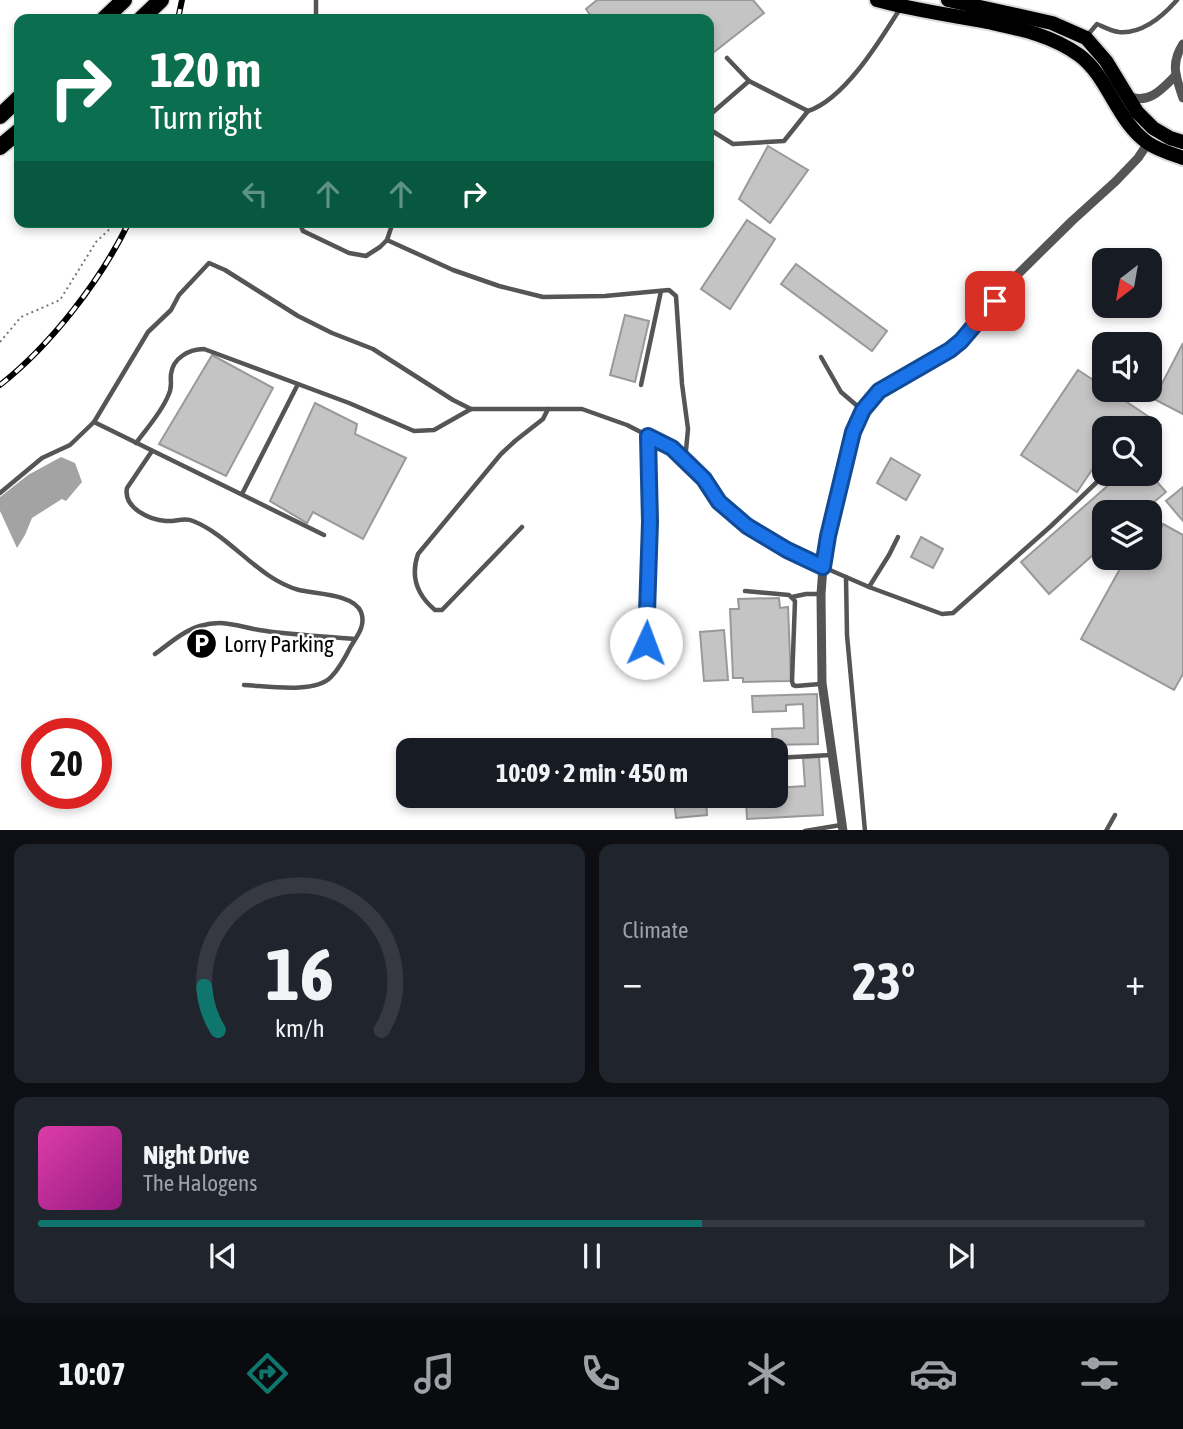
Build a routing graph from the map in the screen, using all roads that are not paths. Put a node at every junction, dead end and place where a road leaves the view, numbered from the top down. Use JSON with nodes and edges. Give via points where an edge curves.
{"nodes":[{"id":1,"x":161,"y":0,"type":"edge"},
{"id":2,"x":877,"y":0,"type":"edge"},
{"id":3,"x":948,"y":0,"type":"edge"},
{"id":4,"x":975,"y":0,"type":"edge"},
{"id":5,"x":1177,"y":0,"type":"edge"},
{"id":6,"x":901,"y":6,"type":"junction"},
{"id":7,"x":146,"y":14,"type":"edge"},
{"id":8,"x":1012,"y":14,"type":"junction"},
{"id":9,"x":1086,"y":37,"type":"junction"},
{"id":10,"x":1183,"y":44,"type":"edge"},
{"id":11,"x":727,"y":58,"type":"dead end"},
{"id":12,"x":1176,"y":75,"type":"junction"},
{"id":13,"x":749,"y":81,"type":"junction"},
{"id":14,"x":1182,"y":92,"type":"edge"},
{"id":15,"x":1125,"y":95,"type":"junction"},
{"id":16,"x":14,"y":103,"type":"edge"},
{"id":17,"x":714,"y":111,"type":"edge"},
{"id":18,"x":808,"y":111,"type":"junction"},
{"id":19,"x":0,"y":116,"type":"edge"},
{"id":20,"x":714,"y":132,"type":"edge"},
{"id":21,"x":14,"y":135,"type":"edge"},
{"id":22,"x":1183,"y":142,"type":"edge"},
{"id":23,"x":1148,"y":143,"type":"junction"},
{"id":24,"x":0,"y":147,"type":"edge"},
{"id":25,"x":1183,"y":158,"type":"edge"},
{"id":26,"x":302,"y":228,"type":"edge"},
{"id":27,"x":391,"y":228,"type":"edge"},
{"id":28,"x":387,"y":240,"type":"junction"},
{"id":29,"x":661,"y":291,"type":"junction"},
{"id":30,"x":821,"y":357,"type":"dead end"},
{"id":31,"x":298,"y":384,"type":"junction"},
{"id":32,"x":641,"y":385,"type":"dead end"},
{"id":33,"x":471,"y":409,"type":"junction"},
{"id":34,"x":548,"y":409,"type":"junction"},
{"id":35,"x":863,"y":410,"type":"junction"},
{"id":36,"x":94,"y":422,"type":"junction"},
{"id":37,"x":648,"y":436,"type":"junction"},
{"id":38,"x":136,"y":443,"type":"junction"},
{"id":39,"x":152,"y":450,"type":"junction"},
{"id":40,"x":685,"y":461,"type":"junction"},
{"id":41,"x":1093,"y":486,"type":"edge"},
{"id":42,"x":0,"y":493,"type":"edge"},
{"id":43,"x":242,"y":494,"type":"junction"},
{"id":44,"x":522,"y":527,"type":"dead end"},
{"id":45,"x":324,"y":535,"type":"dead end"},
{"id":46,"x":898,"y":537,"type":"dead end"},
{"id":47,"x":823,"y":567,"type":"junction"},
{"id":48,"x":846,"y":577,"type":"junction"},
{"id":49,"x":869,"y":587,"type":"junction"},
{"id":50,"x":746,"y":591,"type":"dead end"},
{"id":51,"x":821,"y":594,"type":"junction"},
{"id":52,"x":792,"y":597,"type":"junction"},
{"id":53,"x":355,"y":639,"type":"junction"},
{"id":54,"x":646,"y":643,"type":"dead end"},
{"id":55,"x":155,"y":654,"type":"dead end"},
{"id":56,"x":822,"y":683,"type":"junction"},
{"id":57,"x":244,"y":685,"type":"dead end"},
{"id":58,"x":831,"y":755,"type":"junction"},
{"id":59,"x":788,"y":757,"type":"edge"},
{"id":60,"x":1115,"y":815,"type":"dead end"},
{"id":61,"x":842,"y":828,"type":"edge"},
{"id":62,"x":817,"y":830,"type":"edge"},
{"id":63,"x":865,"y":830,"type":"edge"},
{"id":64,"x":1107,"y":830,"type":"edge"}],
"edges":[{"from":1,"to":7,"type":"highway"},
{"from":2,"to":6,"type":"main road"},
{"from":3,"to":8,"type":"main road"},
{"from":4,"to":8,"type":"street"},
{"from":5,"to":9,"type":"lane","via":[[1149,25],[1121,32],[1097,24]]},
{"from":6,"to":18,"type":"lane","via":[[869,57],[832,97]]},
{"from":6,"to":23,"type":"main road","via":[[1050,38],[1080,56]]},
{"from":8,"to":9,"type":"main road"},
{"from":9,"to":15,"type":"main road"},
{"from":10,"to":12,"type":"street","via":[[1175,63]]},
{"from":11,"to":13,"type":"lane"},
{"from":12,"to":14,"type":"street"},
{"from":12,"to":15,"type":"street","via":[[1148,99]]},
{"from":13,"to":17,"type":"lane"},
{"from":13,"to":18,"type":"lane"},
{"from":15,"to":22,"type":"main road","via":[[1153,128]]},
{"from":16,"to":19,"type":"highway"},
{"from":18,"to":20,"type":"lane","via":[[784,141],[733,144]]},
{"from":21,"to":24,"type":"highway"},
{"from":23,"to":25,"type":"main road"},
{"from":23,"to":35,"type":"street","via":[[1116,181],[1011,281],[961,341],[879,391]]},
{"from":26,"to":28,"type":"lane","via":[[349,253],[366,256]]},
{"from":27,"to":28,"type":"lane"},
{"from":28,"to":29,"type":"lane","via":[[453,270],[543,297]]},
{"from":29,"to":32,"type":"lane"},
{"from":29,"to":40,"type":"lane","via":[[676,296],[688,429]]},
{"from":30,"to":35,"type":"lane","via":[[841,392]]},
{"from":31,"to":33,"type":"lane","via":[[414,431],[434,430]]},
{"from":31,"to":38,"type":"lane","via":[[194,349],[180,356],[171,372],[168,397]]},
{"from":31,"to":43,"type":"lane"},
{"from":33,"to":34,"type":"lane"},
{"from":33,"to":36,"type":"lane","via":[[373,349],[298,316],[209,263],[148,332]]},
{"from":34,"to":37,"type":"lane","via":[[582,409]]},
{"from":34,"to":44,"type":"lane","via":[[543,419],[501,454],[418,554],[415,584],[430,606],[442,610]]},
{"from":35,"to":47,"type":"street","via":[[853,432]]},
{"from":36,"to":38,"type":"lane"},
{"from":36,"to":42,"type":"lane","via":[[70,445],[42,458]]},
{"from":37,"to":40,"type":"lane"},
{"from":37,"to":54,"type":"lane"},
{"from":38,"to":39,"type":"lane"},
{"from":39,"to":43,"type":"lane"},
{"from":39,"to":53,"type":"lane","via":[[127,488],[134,509],[166,521],[194,521],[280,582],[358,606],[363,626]]},
{"from":40,"to":47,"type":"lane","via":[[719,502],[747,526]]},
{"from":41,"to":49,"type":"lane","via":[[953,613],[928,610]]},
{"from":43,"to":45,"type":"lane"},
{"from":46,"to":49,"type":"lane"},
{"from":47,"to":48,"type":"lane"},
{"from":47,"to":51,"type":"street"},
{"from":48,"to":49,"type":"lane"},
{"from":48,"to":63,"type":"lane"},
{"from":50,"to":52,"type":"lane"},
{"from":51,"to":52,"type":"lane"},
{"from":51,"to":56,"type":"street"},
{"from":52,"to":56,"type":"lane","via":[[792,681],[796,686]]},
{"from":53,"to":55,"type":"lane","via":[[217,622],[186,631]]},
{"from":53,"to":57,"type":"lane","via":[[321,685]]},
{"from":56,"to":58,"type":"street"},
{"from":58,"to":59,"type":"lane"},
{"from":58,"to":61,"type":"street"},
{"from":60,"to":64,"type":"lane"},
{"from":61,"to":62,"type":"lane"}]}
